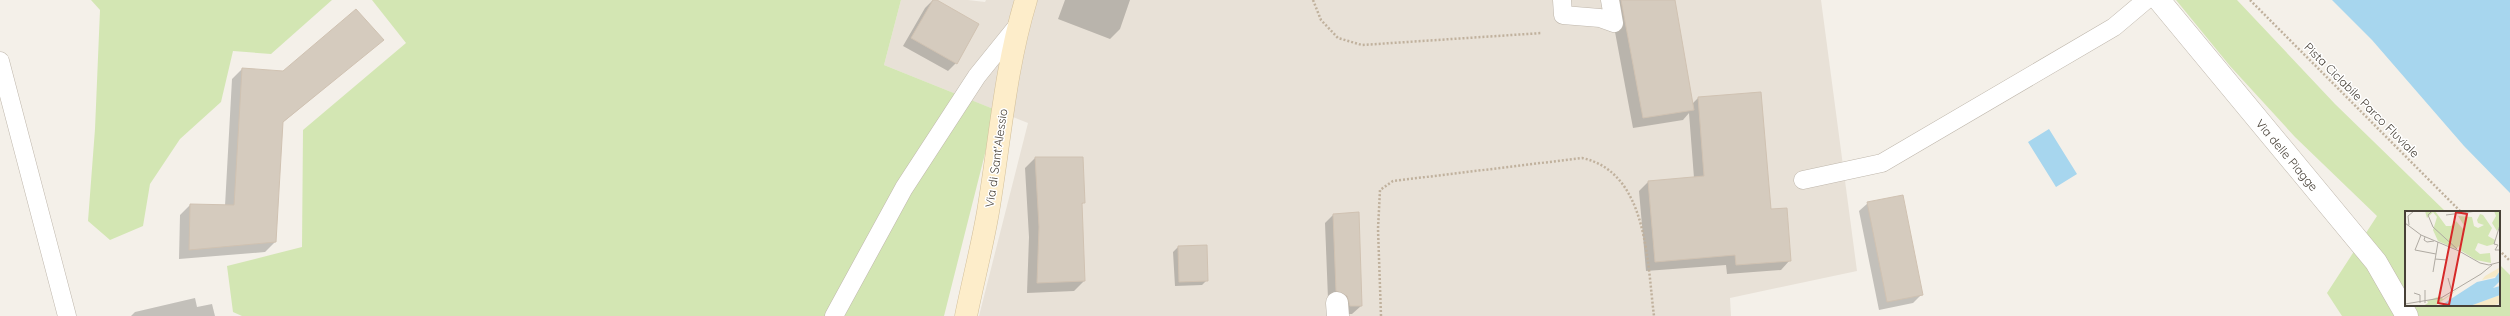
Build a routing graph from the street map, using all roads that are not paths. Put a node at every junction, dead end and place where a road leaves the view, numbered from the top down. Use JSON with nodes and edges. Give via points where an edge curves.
{"nodes":[{"id":1,"x":1026,"y":0,"type":"edge"},
{"id":2,"x":1562,"y":0,"type":"edge"},
{"id":3,"x":1610,"y":0,"type":"edge"},
{"id":4,"x":2146,"y":0,"type":"edge"},
{"id":5,"x":2159,"y":0,"type":"edge"},
{"id":6,"x":1019,"y":24,"type":"junction"},
{"id":7,"x":0,"y":62,"type":"edge"},
{"id":8,"x":1803,"y":180,"type":"dead end"},
{"id":9,"x":67,"y":316,"type":"edge"},
{"id":10,"x":834,"y":316,"type":"edge"},
{"id":11,"x":966,"y":316,"type":"edge"},
{"id":12,"x":2407,"y":316,"type":"edge"}],
"edges":[{"from":1,"to":6,"type":"street","name":"Via di Sant'Alessio"},
{"from":2,"to":3,"type":"lane","via":[[1563,14],[1600,18],[1614,23]]},
{"from":4,"to":8,"type":"lane","via":[[2114,27],[1882,163]]},
{"from":5,"to":12,"type":"street","name":"Via delle Piagge","via":[[2376,262]]},
{"from":6,"to":10,"type":"lane","via":[[977,76],[904,188]]},
{"from":6,"to":11,"type":"street","name":"Via di Sant'Alessio","via":[[1005,92],[988,212]]},
{"from":7,"to":9,"type":"lane"}]}
